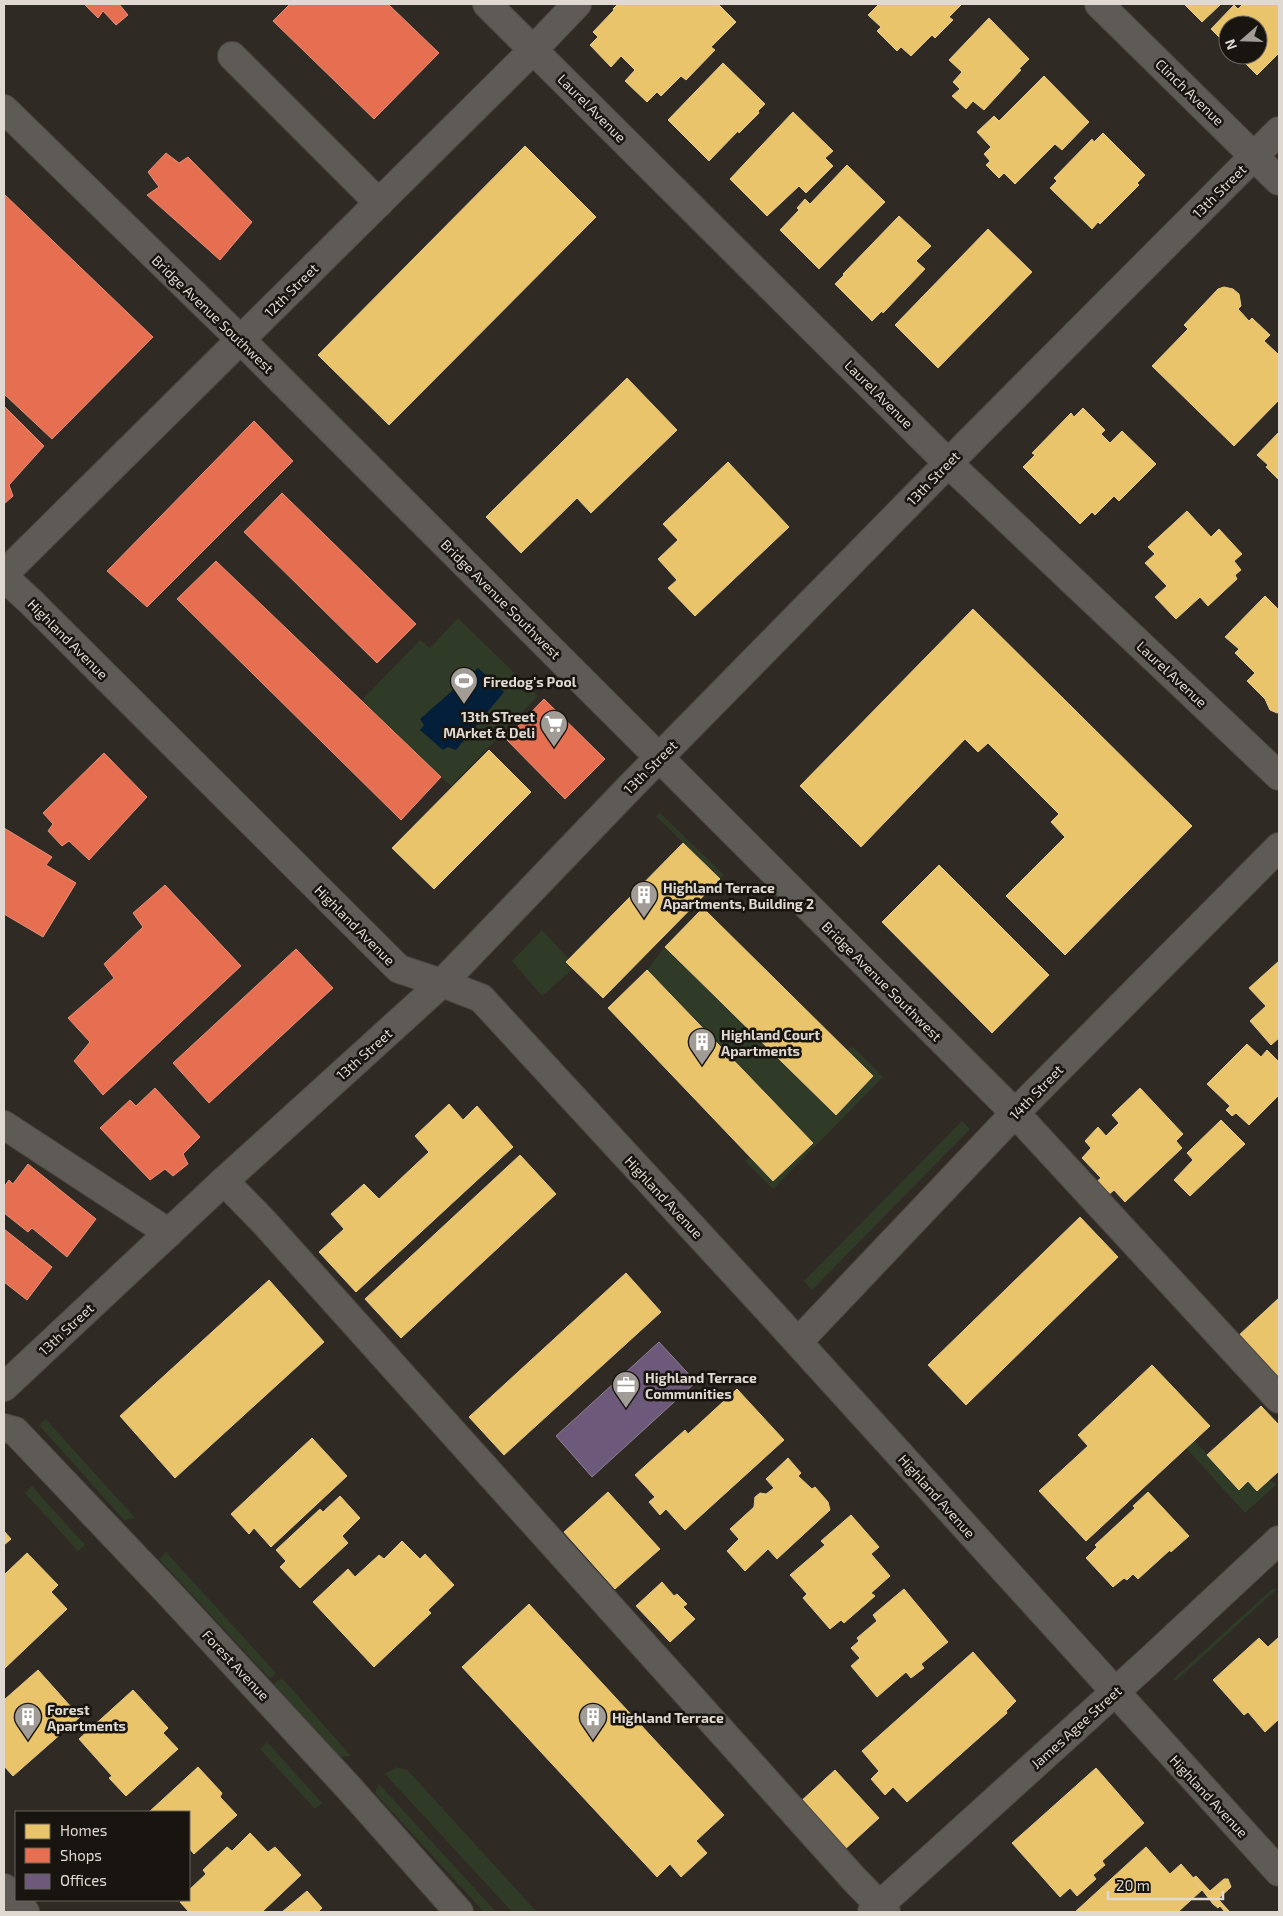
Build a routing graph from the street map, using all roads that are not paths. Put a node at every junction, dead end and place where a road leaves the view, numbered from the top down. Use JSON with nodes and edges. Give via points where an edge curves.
{"nodes":[{"id":1,"x":487,"y":4,"type":"edge"},
{"id":2,"x":577,"y":4,"type":"edge"},
{"id":3,"x":1099,"y":4,"type":"edge"},
{"id":4,"x":533,"y":50,"type":"junction"},
{"id":5,"x":232,"y":56,"type":"dead end"},
{"id":6,"x":4,"y":109,"type":"edge"},
{"id":7,"x":1279,"y":131,"type":"edge"},
{"id":8,"x":1253,"y":156,"type":"junction"},
{"id":9,"x":1279,"y":181,"type":"edge"},
{"id":10,"x":380,"y":202,"type":"junction"},
{"id":11,"x":241,"y":340,"type":"junction"},
{"id":12,"x":948,"y":463,"type":"junction"},
{"id":13,"x":4,"y":575,"type":"edge"},
{"id":14,"x":659,"y":758,"type":"junction"},
{"id":15,"x":1279,"y":776,"type":"edge"},
{"id":16,"x":1279,"y":846,"type":"edge"},
{"id":17,"x":442,"y":983,"type":"junction"},
{"id":18,"x":1015,"y":1113,"type":"junction"},
{"id":19,"x":4,"y":1126,"type":"edge"},
{"id":20,"x":224,"y":1181,"type":"junction"},
{"id":21,"x":169,"y":1233,"type":"junction"},
{"id":22,"x":798,"y":1342,"type":"junction"},
{"id":23,"x":4,"y":1387,"type":"edge"},
{"id":24,"x":1279,"y":1399,"type":"edge"},
{"id":25,"x":4,"y":1428,"type":"edge"},
{"id":26,"x":1279,"y":1540,"type":"edge"},
{"id":27,"x":1114,"y":1692,"type":"junction"},
{"id":28,"x":1279,"y":1872,"type":"edge"},
{"id":29,"x":4,"y":1888,"type":"edge"},
{"id":30,"x":15,"y":1901,"type":"edge"},
{"id":31,"x":15,"y":1901,"type":"edge"},
{"id":32,"x":879,"y":1910,"type":"edge"},
{"id":33,"x":25,"y":1912,"type":"edge"},
{"id":34,"x":459,"y":1912,"type":"edge"}],
"edges":[{"from":1,"to":4,"type":"street","name":"Laurel Avenue"},
{"from":2,"to":4,"type":"street","name":"12th Street"},
{"from":3,"to":8,"type":"street","name":"Clinch Avenue"},
{"from":4,"to":10,"type":"street","name":"12th Street"},
{"from":4,"to":12,"type":"street","name":"Laurel Avenue"},
{"from":5,"to":10,"type":"street"},
{"from":6,"to":11,"type":"street","name":"Bridge Avenue Southwest"},
{"from":7,"to":8,"type":"street","name":"13th Street"},
{"from":8,"to":9,"type":"street","name":"Clinch Avenue"},
{"from":8,"to":12,"type":"street","name":"13th Street"},
{"from":10,"to":11,"type":"street","name":"12th Street"},
{"from":11,"to":13,"type":"street","name":"12th Street"},
{"from":11,"to":14,"type":"street","name":"Bridge Avenue Southwest"},
{"from":12,"to":14,"type":"street","name":"13th Street"},
{"from":12,"to":15,"type":"street","name":"Laurel Avenue"},
{"from":13,"to":17,"type":"street","name":"Highland Avenue","via":[[399,969]]},
{"from":14,"to":17,"type":"street","name":"13th Street"},
{"from":14,"to":18,"type":"street","name":"Bridge Avenue Southwest"},
{"from":16,"to":18,"type":"street","name":"14th Street"},
{"from":17,"to":20,"type":"street","name":"13th Street"},
{"from":17,"to":22,"type":"street","name":"Highland Avenue","via":[[481,998]]},
{"from":18,"to":22,"type":"street","name":"14th Street"},
{"from":18,"to":24,"type":"street","name":"Bridge Avenue Southwest"},
{"from":19,"to":21,"type":"street"},
{"from":20,"to":21,"type":"street","name":"13th Street"},
{"from":20,"to":32,"type":"street"},
{"from":21,"to":23,"type":"street","name":"13th Street"},
{"from":22,"to":27,"type":"street","name":"Highland Avenue"},
{"from":25,"to":34,"type":"street","name":"Forest Avenue","via":[[15,1431],[167,1591]]},
{"from":26,"to":27,"type":"street","name":"James Agee Street"},
{"from":27,"to":28,"type":"street","name":"Highland Avenue"},
{"from":27,"to":32,"type":"street","name":"James Agee Street"},
{"from":29,"to":30,"type":"street"},
{"from":31,"to":33,"type":"street"}]}
